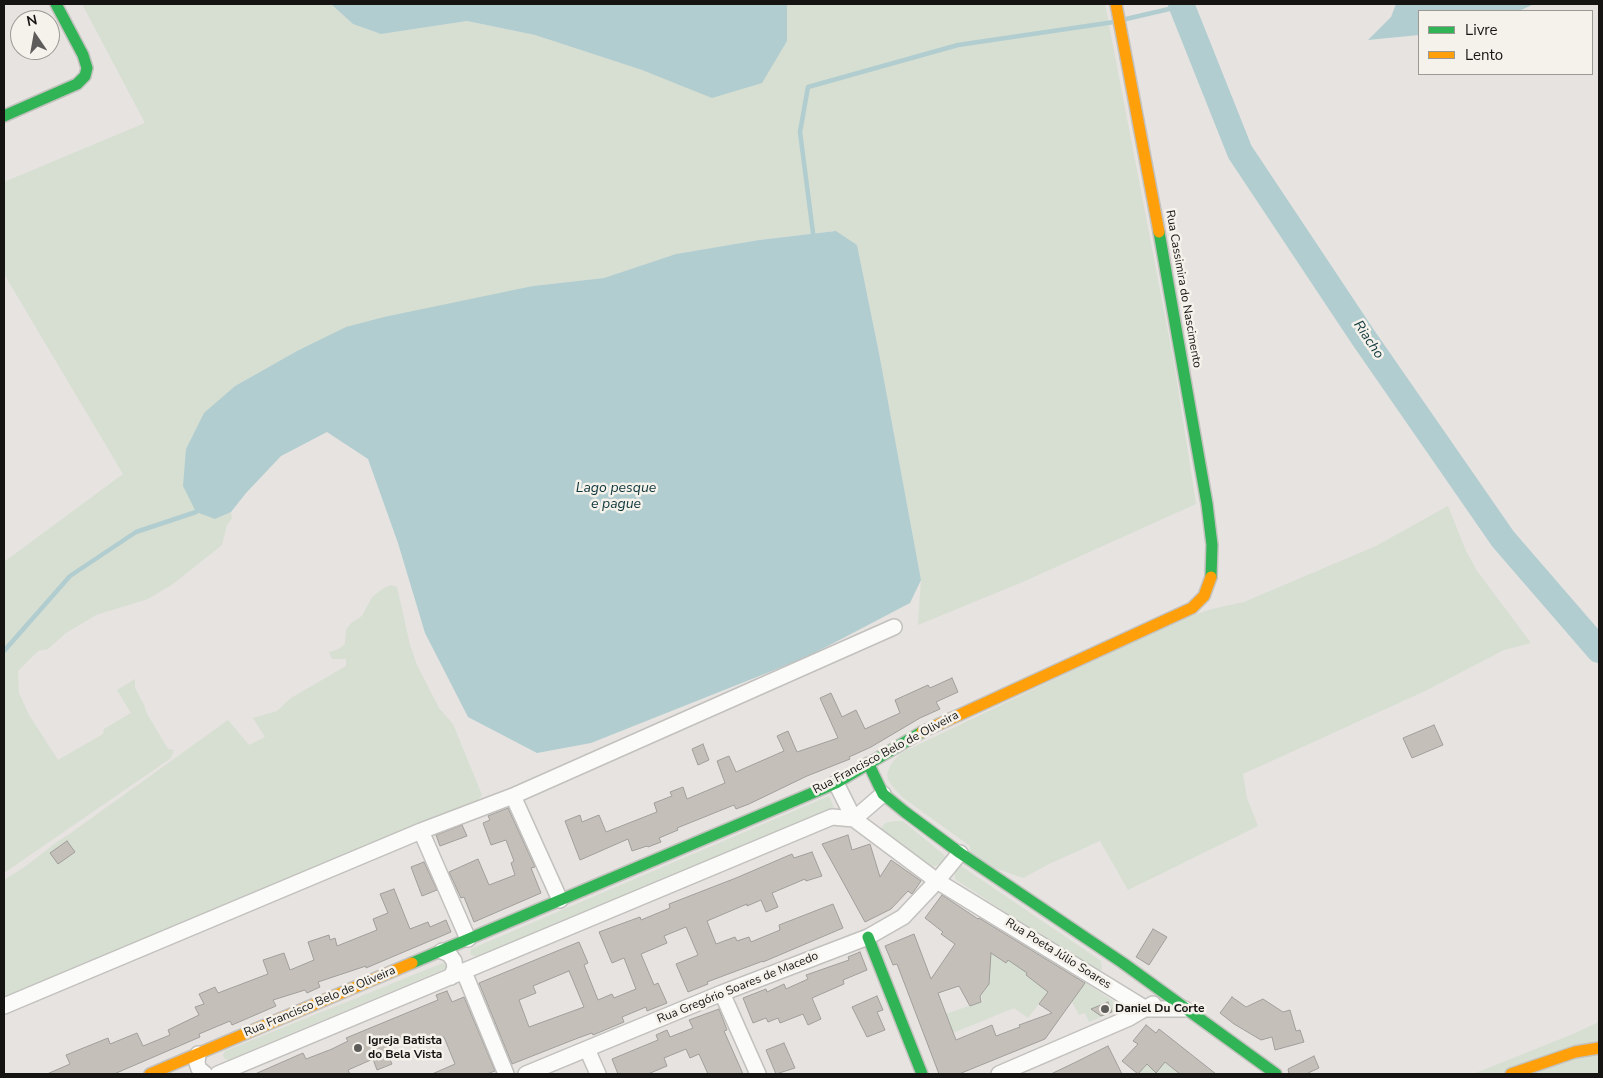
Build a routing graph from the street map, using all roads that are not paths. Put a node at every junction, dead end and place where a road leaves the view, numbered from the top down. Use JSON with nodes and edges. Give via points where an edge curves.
{"nodes":[{"id":1,"x":56,"y":4,"type":"edge"},
{"id":2,"x":1116,"y":4,"type":"edge"},
{"id":3,"x":4,"y":116,"type":"edge"},
{"id":4,"x":1211,"y":579,"type":"joint"},
{"id":5,"x":894,"y":627,"type":"dead end"},
{"id":6,"x":868,"y":763,"type":"junction"},
{"id":7,"x":836,"y":782,"type":"junction"},
{"id":8,"x":883,"y":794,"type":"junction"},
{"id":9,"x":512,"y":796,"type":"junction"},
{"id":10,"x":854,"y":819,"type":"junction"},
{"id":11,"x":421,"y":831,"type":"junction"},
{"id":12,"x":960,"y":852,"type":"junction"},
{"id":13,"x":937,"y":881,"type":"junction"},
{"id":14,"x":560,"y":900,"type":"junction"},
{"id":15,"x":868,"y":937,"type":"junction"},
{"id":16,"x":465,"y":941,"type":"junction"},
{"id":17,"x":442,"y":950,"type":"junction"},
{"id":18,"x":463,"y":972,"type":"junction"},
{"id":19,"x":722,"y":994,"type":"junction"},
{"id":20,"x":1166,"y":995,"type":"junction"},
{"id":21,"x":4,"y":1006,"type":"edge"},
{"id":22,"x":1146,"y":1009,"type":"junction"},
{"id":23,"x":1185,"y":1009,"type":"junction"},
{"id":24,"x":1599,"y":1048,"type":"edge"},
{"id":25,"x":587,"y":1049,"type":"junction"},
{"id":26,"x":198,"y":1054,"type":"junction"},
{"id":27,"x":178,"y":1069,"type":"edge"},
{"id":28,"x":150,"y":1074,"type":"edge"},
{"id":29,"x":204,"y":1074,"type":"edge"},
{"id":30,"x":218,"y":1074,"type":"edge"},
{"id":31,"x":506,"y":1074,"type":"edge"},
{"id":32,"x":526,"y":1074,"type":"edge"},
{"id":33,"x":598,"y":1074,"type":"edge"},
{"id":34,"x":758,"y":1074,"type":"edge"},
{"id":35,"x":922,"y":1074,"type":"edge"},
{"id":36,"x":999,"y":1074,"type":"edge"},
{"id":37,"x":1276,"y":1074,"type":"edge"},
{"id":38,"x":1511,"y":1074,"type":"edge"}],
"edges":[{"from":1,"to":3,"type":"street","via":[[83,55],[87,68],[85,76],[76,84]]},
{"from":2,"to":4,"type":"street","name":"Rua Cassimira do Nascimento","via":[[1206,504],[1212,545]]},
{"from":4,"to":6,"type":"street","name":"Rua Francisco Belo de Oliveira","via":[[1204,596],[1192,608],[927,729]]},
{"from":5,"to":9,"type":"street"},
{"from":6,"to":7,"type":"street","name":"Rua Francisco Belo de Oliveira"},
{"from":6,"to":8,"type":"street"},
{"from":7,"to":10,"type":"street","name":"Rua Poeta Júlio Soares"},
{"from":7,"to":14,"type":"street","name":"Rua Francisco Belo de Oliveira"},
{"from":8,"to":10,"type":"street"},
{"from":8,"to":12,"type":"street"},
{"from":9,"to":11,"type":"street"},
{"from":9,"to":14,"type":"street"},
{"from":10,"to":13,"type":"street","name":"Rua Poeta Júlio Soares"},
{"from":10,"to":18,"type":"street","via":[[832,817]]},
{"from":11,"to":16,"type":"street"},
{"from":11,"to":21,"type":"street"},
{"from":12,"to":13,"type":"street"},
{"from":12,"to":20,"type":"street"},
{"from":13,"to":15,"type":"street","name":"Rua Gregório Soares de Macedo","via":[[903,916]]},
{"from":13,"to":22,"type":"street","name":"Rua Poeta Júlio Soares"},
{"from":14,"to":16,"type":"street","name":"Rua Francisco Belo de Oliveira"},
{"from":15,"to":19,"type":"street","name":"Rua Gregório Soares de Macedo"},
{"from":15,"to":35,"type":"street"},
{"from":16,"to":17,"type":"street","name":"Rua Francisco Belo de Oliveira"},
{"from":16,"to":18,"type":"street","via":[[462,955],[469,966]]},
{"from":17,"to":18,"type":"street","via":[[449,954],[455,968]]},
{"from":17,"to":26,"type":"street","name":"Rua Francisco Belo de Oliveira"},
{"from":18,"to":30,"type":"street"},
{"from":18,"to":31,"type":"street"},
{"from":19,"to":25,"type":"street","name":"Rua Gregório Soares de Macedo"},
{"from":19,"to":34,"type":"street"},
{"from":20,"to":22,"type":"street"},
{"from":20,"to":23,"type":"street"},
{"from":22,"to":23,"type":"street"},
{"from":22,"to":36,"type":"street"},
{"from":23,"to":37,"type":"street"},
{"from":24,"to":38,"type":"street","via":[[1575,1052]]},
{"from":25,"to":32,"type":"street","name":"Rua Gregório Soares de Macedo"},
{"from":25,"to":33,"type":"street"},
{"from":26,"to":27,"type":"street","name":"Rua Francisco Belo de Oliveira"},
{"from":26,"to":29,"type":"street","via":[[197,1063]]},
{"from":27,"to":28,"type":"street","name":"Rua Francisco Belo de Oliveira"}]}
